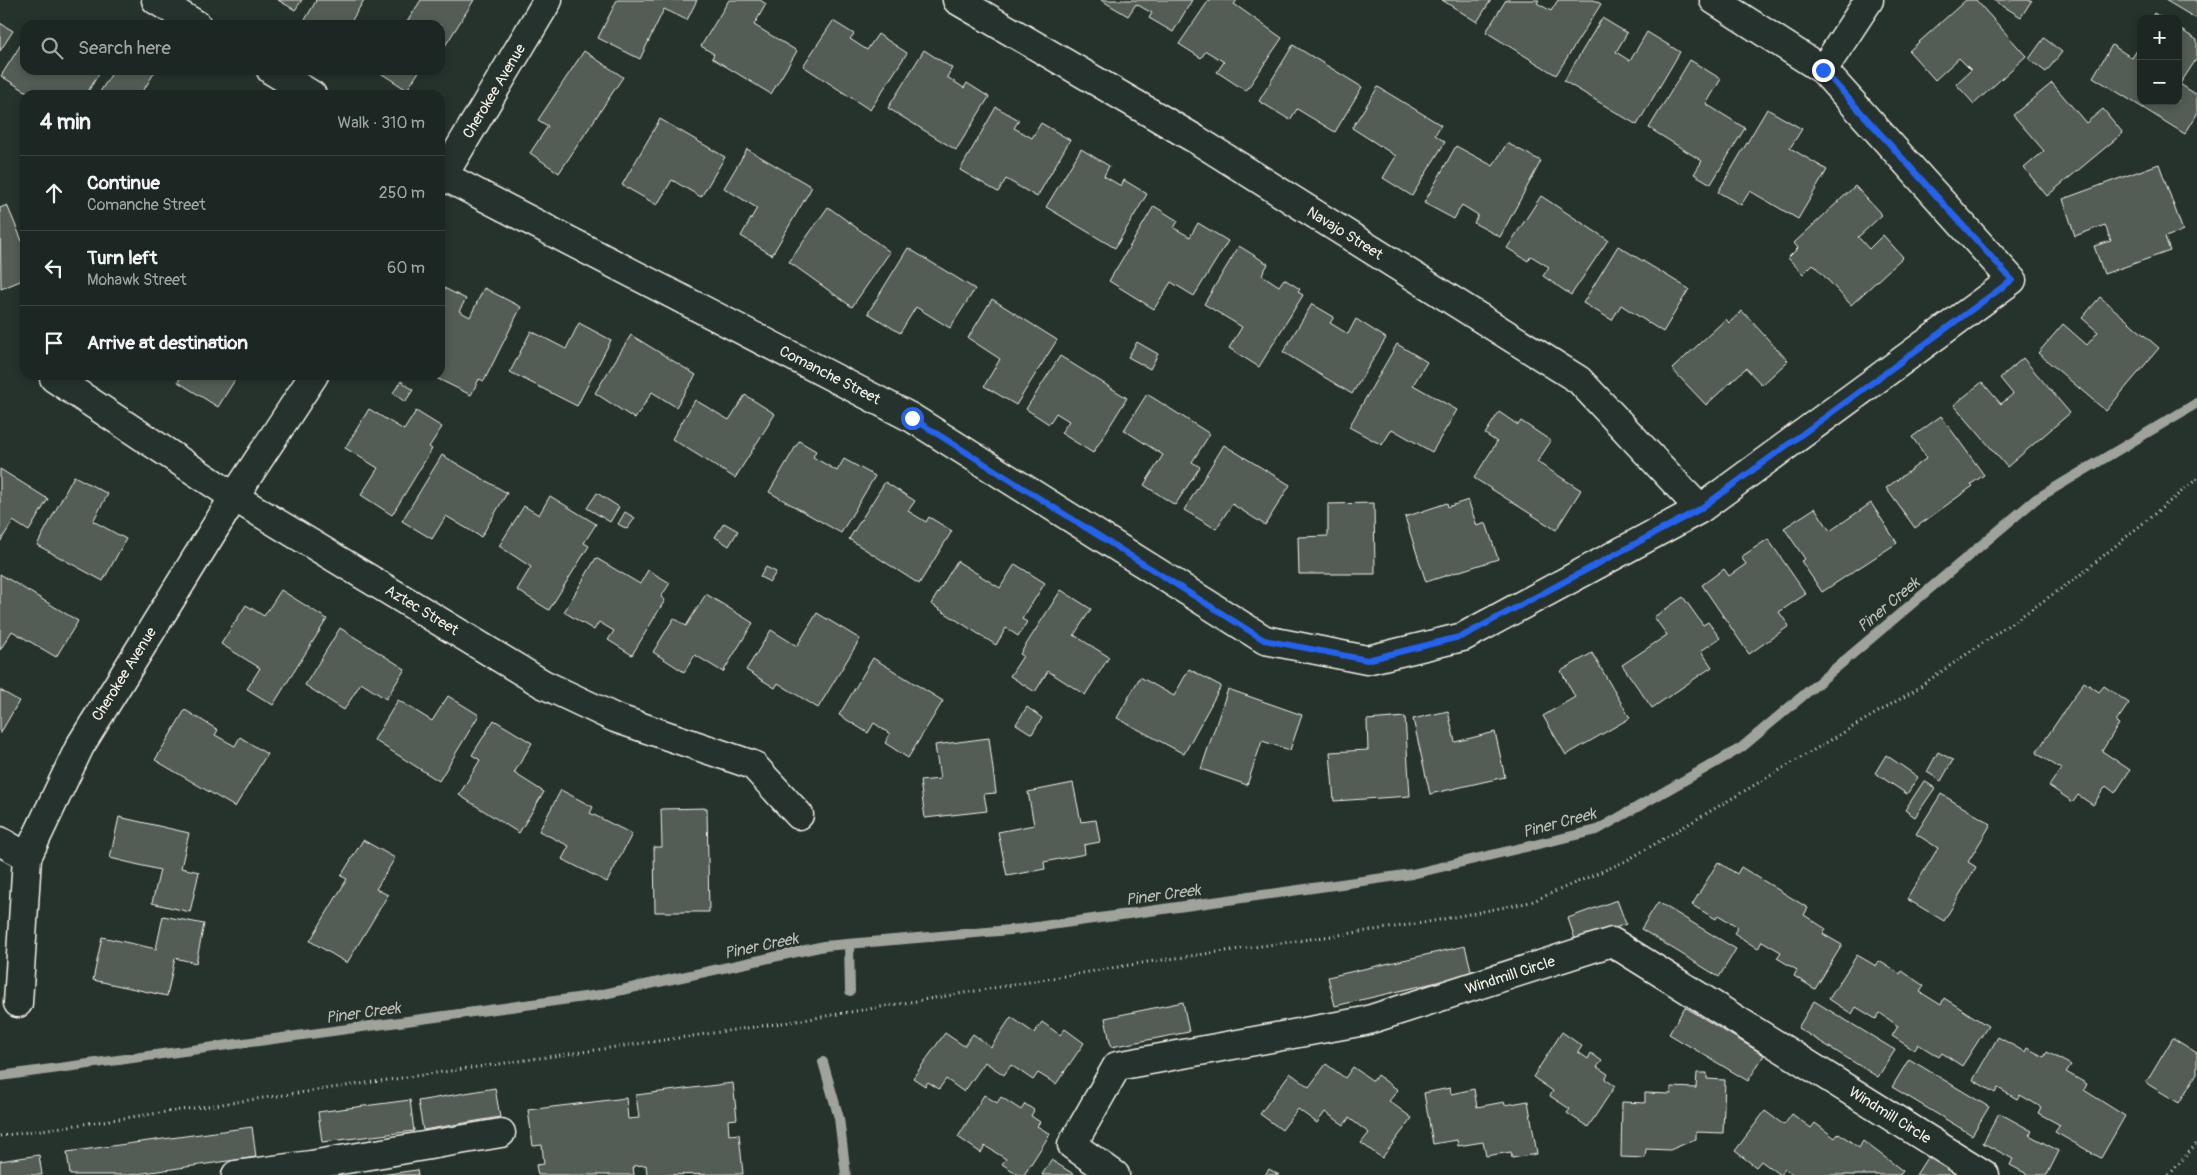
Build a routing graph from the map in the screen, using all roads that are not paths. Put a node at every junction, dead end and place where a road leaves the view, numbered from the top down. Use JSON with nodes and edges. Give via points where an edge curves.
{"nodes":[{"id":1,"x":156,"y":0,"type":"edge"},
{"id":2,"x":548,"y":0,"type":"edge"},
{"id":3,"x":957,"y":0,"type":"edge"},
{"id":4,"x":1714,"y":0,"type":"edge"},
{"id":5,"x":1869,"y":0,"type":"edge"},
{"id":6,"x":189,"y":20,"type":"edge"},
{"id":7,"x":1823,"y":70,"type":"junction"},
{"id":8,"x":279,"y":75,"type":"edge"},
{"id":9,"x":304,"y":90,"type":"edge"},
{"id":10,"x":445,"y":170,"type":"edge"},
{"id":11,"x":445,"y":179,"type":"edge"},
{"id":12,"x":57,"y":380,"type":"edge"},
{"id":13,"x":311,"y":380,"type":"edge"},
{"id":14,"x":234,"y":497,"type":"junction"},
{"id":15,"x":1700,"y":509,"type":"junction"},
{"id":16,"x":799,"y":815,"type":"dead end"},
{"id":17,"x":0,"y":841,"type":"edge"},
{"id":18,"x":27,"y":857,"type":"junction"},
{"id":19,"x":18,"y":1003,"type":"dead end"},
{"id":20,"x":501,"y":1133,"type":"dead end"},
{"id":21,"x":312,"y":1170,"type":"edge"},
{"id":22,"x":236,"y":1175,"type":"edge"},
{"id":23,"x":1115,"y":1175,"type":"edge"},
{"id":24,"x":1985,"y":1175,"type":"edge"}],
"edges":[{"from":1,"to":6,"type":"street"},
{"from":2,"to":10,"type":"street","name":"Cherokee Avenue"},
{"from":3,"to":15,"type":"street","name":"Navajo Street","via":[[1198,140],[1579,380]]},
{"from":4,"to":7,"type":"street"},
{"from":5,"to":7,"type":"street"},
{"from":7,"to":15,"type":"street","name":"Comanche Street","via":[[2012,280]]},
{"from":8,"to":9,"type":"street"},
{"from":11,"to":15,"type":"street","name":"Comanche Street","via":[[912,418],[1264,640],[1367,660],[1463,636]]},
{"from":12,"to":14,"type":"street","name":"Aztec Street"},
{"from":13,"to":14,"type":"street","name":"Cherokee Avenue"},
{"from":14,"to":16,"type":"street","name":"Aztec Street","via":[[543,684],[616,718],[753,764]]},
{"from":14,"to":18,"type":"street","name":"Cherokee Avenue","via":[[80,746]]},
{"from":17,"to":18,"type":"street"},
{"from":18,"to":19,"type":"street","name":"Cherokee Avenue"},
{"from":20,"to":21,"type":"street"},
{"from":21,"to":22,"type":"street"},
{"from":23,"to":24,"type":"street","name":"Windmill Circle","via":[[1072,1145],[1117,1066],[1366,1021],[1612,942]]}]}
